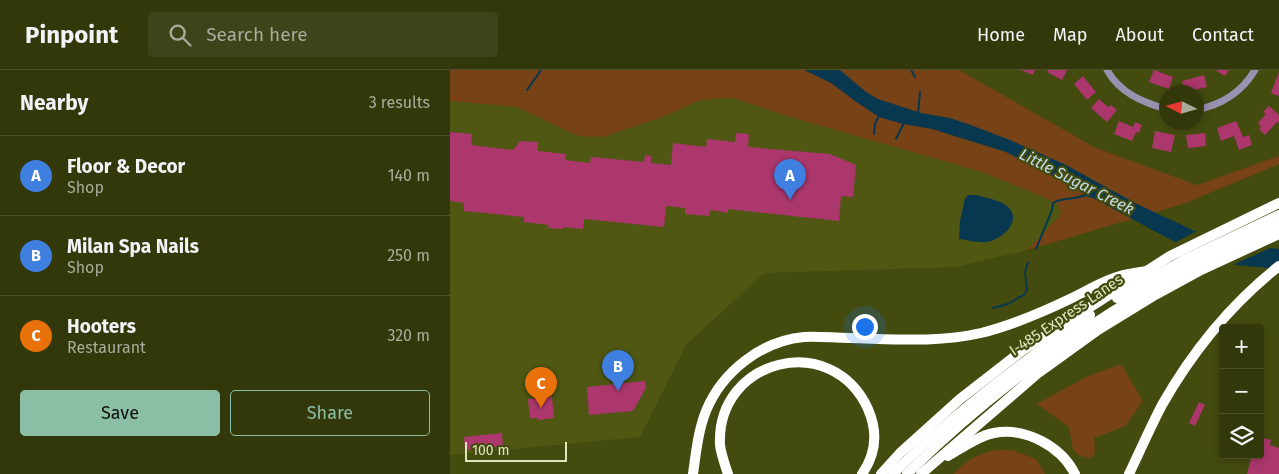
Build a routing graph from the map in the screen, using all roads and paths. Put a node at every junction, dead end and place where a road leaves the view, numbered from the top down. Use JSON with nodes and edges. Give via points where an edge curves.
{"nodes":[{"id":1,"x":1107,"y":70,"type":"edge"},
{"id":2,"x":1256,"y":70,"type":"edge"},
{"id":3,"x":1159,"y":107,"type":"edge"},
{"id":4,"x":1204,"y":108,"type":"edge"},
{"id":5,"x":1279,"y":203,"type":"edge"},
{"id":6,"x":1279,"y":215,"type":"edge"},
{"id":7,"x":1278,"y":228,"type":"edge"},
{"id":8,"x":1184,"y":265,"type":"junction"},
{"id":9,"x":1279,"y":266,"type":"edge"},
{"id":10,"x":1146,"y":271,"type":"junction"},
{"id":11,"x":695,"y":457,"type":"junction"},
{"id":12,"x":924,"y":470,"type":"edge"},
{"id":13,"x":688,"y":474,"type":"edge"},
{"id":14,"x":693,"y":474,"type":"edge"},
{"id":15,"x":728,"y":474,"type":"edge"},
{"id":16,"x":862,"y":474,"type":"edge"},
{"id":17,"x":880,"y":474,"type":"edge"},
{"id":18,"x":893,"y":474,"type":"edge"},
{"id":19,"x":907,"y":474,"type":"edge"},
{"id":20,"x":1075,"y":474,"type":"edge"},
{"id":21,"x":1128,"y":474,"type":"edge"}],
"edges":[{"from":1,"to":3,"type":"street","via":[[1129,94]]},
{"from":2,"to":4,"type":"street","via":[[1229,98]]},
{"from":5,"to":10,"type":"highway"},
{"from":6,"to":8,"type":"highway","name":"I-485 Express Lanes"},
{"from":7,"to":8,"type":"highway","name":"I-485 Express Lanes"},
{"from":7,"to":12,"type":"highway","via":[[1098,330],[1037,374]]},
{"from":8,"to":18,"type":"highway","name":"I-485 Express Lanes","via":[[1126,292],[1032,355],[952,420]]},
{"from":8,"to":19,"type":"highway","name":"I-485 Express Lanes","via":[[1023,374]]},
{"from":9,"to":21,"type":"highway","via":[[1212,332],[1184,370]]},
{"from":10,"to":11,"type":"highway","via":[[1123,275],[1039,313],[981,333],[910,340],[806,337],[774,345],[739,366],[717,390],[706,412]]},
{"from":10,"to":17,"type":"highway","via":[[1023,350],[960,399]]},
{"from":11,"to":13,"type":"highway"},
{"from":11,"to":14,"type":"highway"},
{"from":12,"to":20,"type":"highway","via":[[982,437],[1012,433],[1034,438],[1055,449]]},
{"from":15,"to":16,"type":"highway","via":[[720,447],[720,431],[732,397],[750,378],[766,368],[788,362],[805,362],[826,368],[846,379],[866,404],[875,445]]}]}
